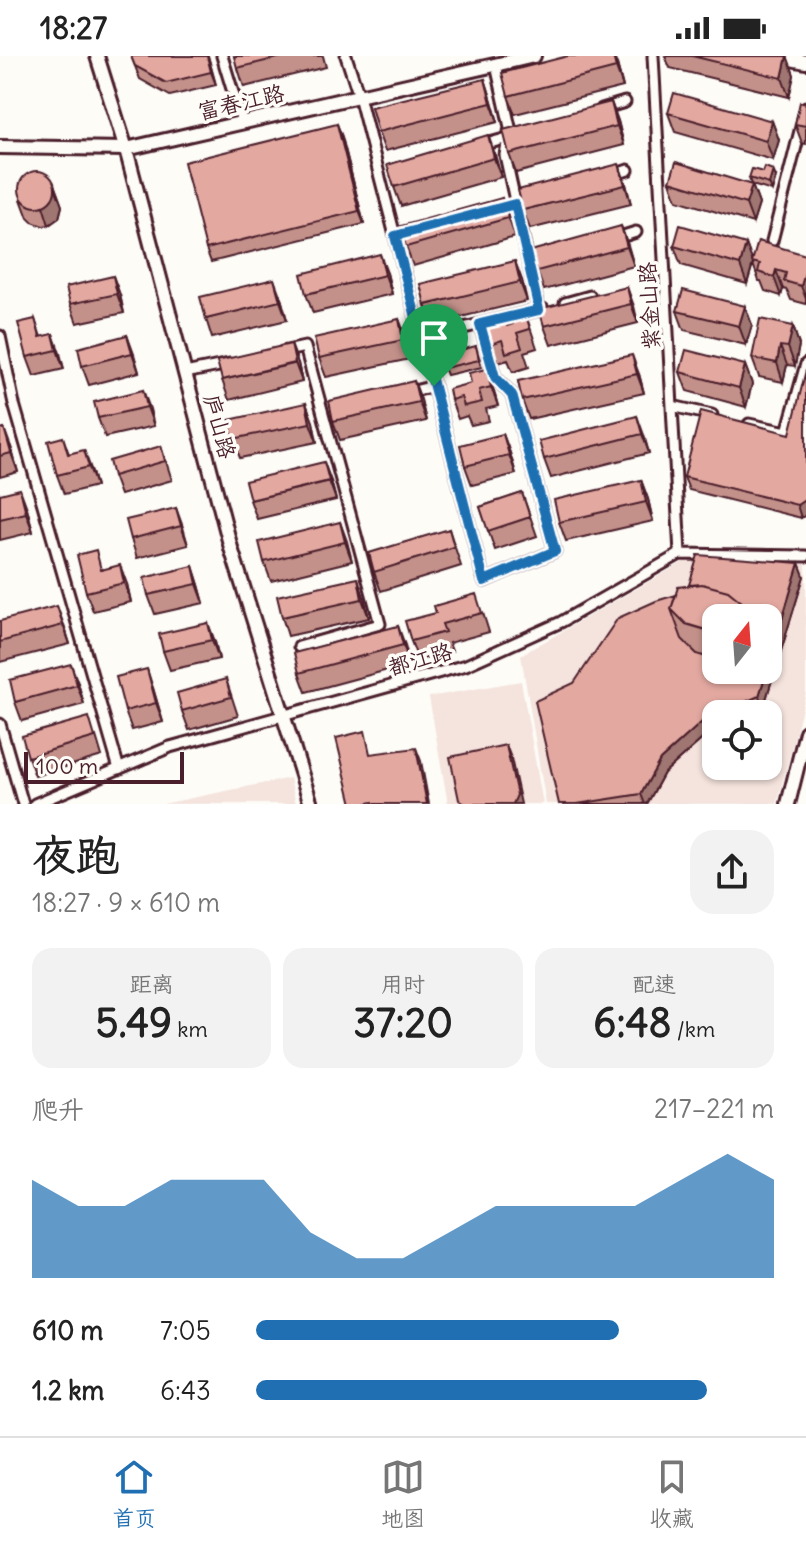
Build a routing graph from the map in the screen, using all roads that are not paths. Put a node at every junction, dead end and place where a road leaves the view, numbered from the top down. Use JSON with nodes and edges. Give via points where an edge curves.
{"nodes":[{"id":1,"x":97,"y":56,"type":"edge"},
{"id":2,"x":222,"y":56,"type":"edge"},
{"id":3,"x":346,"y":56,"type":"edge"},
{"id":4,"x":534,"y":56,"type":"edge"},
{"id":5,"x":653,"y":56,"type":"edge"},
{"id":6,"x":779,"y":56,"type":"edge"},
{"id":7,"x":806,"y":62,"type":"edge"},
{"id":8,"x":496,"y":65,"type":"junction"},
{"id":9,"x":359,"y":96,"type":"junction"},
{"id":10,"x":625,"y":102,"type":"dead end"},
{"id":11,"x":806,"y":107,"type":"edge"},
{"id":12,"x":596,"y":111,"type":"edge"},
{"id":13,"x":242,"y":122,"type":"junction"},
{"id":14,"x":523,"y":133,"type":"edge"},
{"id":15,"x":508,"y":138,"type":"junction"},
{"id":16,"x":0,"y":147,"type":"edge"},
{"id":17,"x":126,"y":149,"type":"junction"},
{"id":18,"x":465,"y":149,"type":"edge"},
{"id":19,"x":393,"y":169,"type":"edge"},
{"id":20,"x":628,"y":170,"type":"dead end"},
{"id":21,"x":379,"y":173,"type":"junction"},
{"id":22,"x":600,"y":179,"type":"edge"},
{"id":23,"x":529,"y":200,"type":"edge"},
{"id":24,"x":515,"y":204,"type":"junction"},
{"id":25,"x":500,"y":208,"type":"edge"},
{"id":26,"x":410,"y":232,"type":"edge"},
{"id":27,"x":636,"y":232,"type":"dead end"},
{"id":28,"x":395,"y":236,"type":"junction"},
{"id":29,"x":609,"y":241,"type":"edge"},
{"id":30,"x":772,"y":241,"type":"edge"},
{"id":31,"x":542,"y":261,"type":"edge"},
{"id":32,"x":529,"y":265,"type":"junction"},
{"id":33,"x":514,"y":270,"type":"edge"},
{"id":34,"x":426,"y":295,"type":"edge"},
{"id":35,"x":590,"y":296,"type":"edge"},
{"id":36,"x":412,"y":299,"type":"junction"},
{"id":37,"x":539,"y":310,"type":"junction"},
{"id":38,"x":480,"y":324,"type":"junction"},
{"id":39,"x":0,"y":336,"type":"edge"},
{"id":40,"x":422,"y":338,"type":"junction"},
{"id":41,"x":275,"y":353,"type":"edge"},
{"id":42,"x":245,"y":360,"type":"edge"},
{"id":43,"x":806,"y":364,"type":"edge"},
{"id":44,"x":185,"y":373,"type":"junction"},
{"id":45,"x":434,"y":386,"type":"junction"},
{"id":46,"x":392,"y":397,"type":"edge"},
{"id":47,"x":13,"y":400,"type":"junction"},
{"id":48,"x":0,"y":404,"type":"edge"},
{"id":49,"x":672,"y":406,"type":"junction"},
{"id":50,"x":336,"y":410,"type":"edge"},
{"id":51,"x":322,"y":413,"type":"junction"},
{"id":52,"x":308,"y":417,"type":"edge"},
{"id":53,"x":729,"y":419,"type":"edge"},
{"id":54,"x":744,"y":422,"type":"edge"},
{"id":55,"x":510,"y":446,"type":"edge"},
{"id":56,"x":526,"y":448,"type":"junction"},
{"id":57,"x":542,"y":450,"type":"edge"},
{"id":58,"x":467,"y":456,"type":"edge"},
{"id":59,"x":453,"y":459,"type":"junction"},
{"id":60,"x":337,"y":468,"type":"junction"},
{"id":61,"x":323,"y":472,"type":"edge"},
{"id":62,"x":353,"y":526,"type":"junction"},
{"id":63,"x":339,"y":530,"type":"edge"},
{"id":64,"x":680,"y":554,"type":"junction"},
{"id":65,"x":806,"y":556,"type":"edge"},
{"id":66,"x":299,"y":647,"type":"dead end"},
{"id":67,"x":284,"y":717,"type":"junction"},
{"id":68,"x":0,"y":724,"type":"edge"},
{"id":69,"x":806,"y":732,"type":"edge"},
{"id":70,"x":119,"y":769,"type":"junction"},
{"id":71,"x":23,"y":804,"type":"edge"},
{"id":72,"x":35,"y":804,"type":"edge"},
{"id":73,"x":311,"y":804,"type":"edge"},
{"id":74,"x":788,"y":804,"type":"edge"}],
"edges":[{"from":1,"to":17,"type":"street","name":"庐山路"},
{"from":2,"to":13,"type":"street"},
{"from":3,"to":9,"type":"street"},
{"from":4,"to":8,"type":"street","name":"富春江路"},
{"from":5,"to":49,"type":"street","name":"紫金山路"},
{"from":6,"to":7,"type":"street"},
{"from":8,"to":9,"type":"street","name":"富春江路"},
{"from":8,"to":15,"type":"street"},
{"from":9,"to":13,"type":"street","name":"富春江路"},
{"from":9,"to":21,"type":"street"},
{"from":10,"to":12,"type":"street"},
{"from":11,"to":30,"type":"street"},
{"from":13,"to":17,"type":"street","name":"富春江路"},
{"from":14,"to":15,"type":"street"},
{"from":15,"to":18,"type":"street"},
{"from":15,"to":24,"type":"street","via":[[505,155]]},
{"from":16,"to":17,"type":"street","name":"富春江路"},
{"from":17,"to":44,"type":"street","name":"庐山路"},
{"from":19,"to":21,"type":"street"},
{"from":20,"to":22,"type":"street"},
{"from":21,"to":28,"type":"street"},
{"from":23,"to":24,"type":"street"},
{"from":24,"to":25,"type":"street"},
{"from":24,"to":32,"type":"street"},
{"from":26,"to":28,"type":"street"},
{"from":27,"to":29,"type":"street"},
{"from":28,"to":36,"type":"street"},
{"from":31,"to":32,"type":"street"},
{"from":32,"to":33,"type":"street"},
{"from":32,"to":37,"type":"street"},
{"from":34,"to":36,"type":"street"},
{"from":35,"to":37,"type":"street"},
{"from":36,"to":40,"type":"street"},
{"from":37,"to":38,"type":"street"},
{"from":38,"to":40,"type":"street"},
{"from":38,"to":56,"type":"street","via":[[495,377],[512,395]]},
{"from":39,"to":47,"type":"street"},
{"from":40,"to":45,"type":"street"},
{"from":41,"to":51,"type":"street","via":[[305,347]]},
{"from":42,"to":44,"type":"street"},
{"from":43,"to":54,"type":"street","via":[[787,432]]},
{"from":44,"to":67,"type":"street","name":"庐山路","via":[[231,548]]},
{"from":45,"to":46,"type":"street"},
{"from":45,"to":59,"type":"street"},
{"from":47,"to":48,"type":"street"},
{"from":47,"to":70,"type":"street"},
{"from":49,"to":53,"type":"street"},
{"from":49,"to":64,"type":"street","name":"紫金山路"},
{"from":50,"to":51,"type":"street"},
{"from":51,"to":52,"type":"street"},
{"from":51,"to":60,"type":"street"},
{"from":55,"to":56,"type":"street"},
{"from":56,"to":57,"type":"street"},
{"from":56,"to":59,"type":"street","via":[[555,551],[484,581]]},
{"from":58,"to":59,"type":"street"},
{"from":60,"to":61,"type":"street"},
{"from":60,"to":62,"type":"street"},
{"from":62,"to":63,"type":"street"},
{"from":62,"to":66,"type":"street","via":[[380,624]]},
{"from":64,"to":65,"type":"street"},
{"from":64,"to":67,"type":"street","name":"都江路","via":[[561,622],[466,665]]},
{"from":67,"to":70,"type":"street","name":"都江路","via":[[170,747]]},
{"from":67,"to":73,"type":"street","name":"庐山路"},
{"from":68,"to":71,"type":"street"},
{"from":69,"to":74,"type":"street"},
{"from":70,"to":72,"type":"street","name":"都江路"}]}
